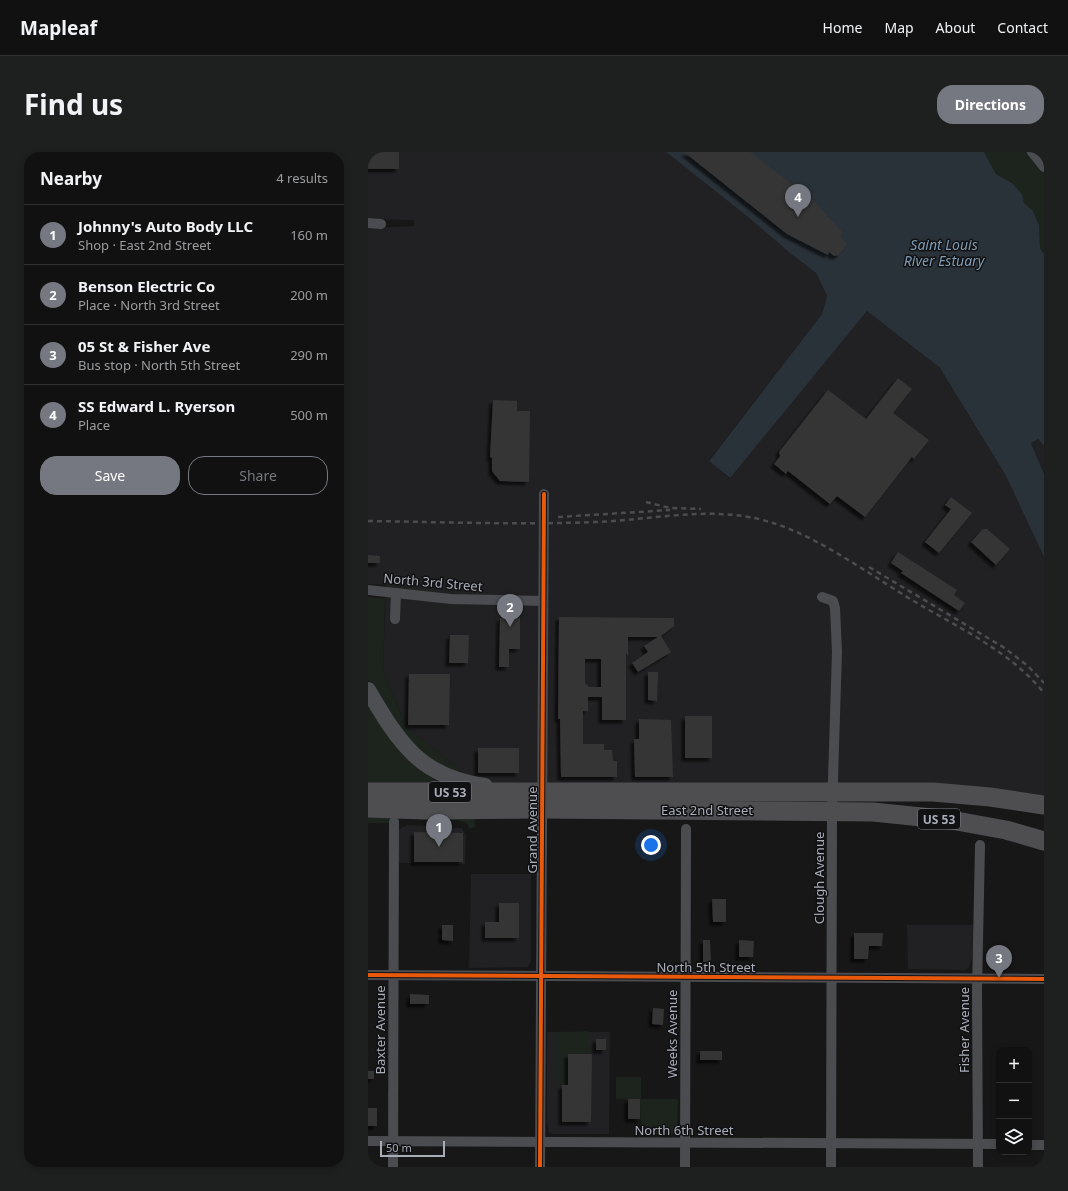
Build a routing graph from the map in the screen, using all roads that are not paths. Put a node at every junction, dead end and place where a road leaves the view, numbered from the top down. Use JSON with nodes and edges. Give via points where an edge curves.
{"nodes":[{"id":1,"x":1032,"y":152,"type":"edge"},
{"id":2,"x":1044,"y":167,"type":"edge"},
{"id":3,"x":368,"y":224,"type":"edge"},
{"id":4,"x":381,"y":224,"type":"dead end"},
{"id":5,"x":544,"y":494,"type":"dead end"},
{"id":6,"x":368,"y":590,"type":"edge"},
{"id":7,"x":396,"y":592,"type":"junction"},
{"id":8,"x":822,"y":597,"type":"dead end"},
{"id":9,"x":543,"y":601,"type":"junction"},
{"id":10,"x":395,"y":619,"type":"dead end"},
{"id":11,"x":368,"y":690,"type":"edge"},
{"id":12,"x":368,"y":792,"type":"edge"},
{"id":13,"x":832,"y":792,"type":"junction"},
{"id":14,"x":539,"y":798,"type":"junction"},
{"id":15,"x":1044,"y":806,"type":"edge"},
{"id":16,"x":368,"y":808,"type":"edge"},
{"id":17,"x":832,"y":811,"type":"junction"},
{"id":18,"x":394,"y":822,"type":"dead end"},
{"id":19,"x":686,"y":829,"type":"dead end"},
{"id":20,"x":1044,"y":841,"type":"edge"},
{"id":21,"x":980,"y":846,"type":"dead end"},
{"id":22,"x":368,"y":975,"type":"edge"},
{"id":23,"x":394,"y":975,"type":"junction"},
{"id":24,"x":541,"y":976,"type":"junction"},
{"id":25,"x":686,"y":977,"type":"junction"},
{"id":26,"x":832,"y":978,"type":"junction"},
{"id":27,"x":977,"y":978,"type":"junction"},
{"id":28,"x":1044,"y":979,"type":"edge"},
{"id":29,"x":368,"y":1141,"type":"edge"},
{"id":30,"x":393,"y":1142,"type":"junction"},
{"id":31,"x":540,"y":1142,"type":"junction"},
{"id":32,"x":685,"y":1143,"type":"junction"},
{"id":33,"x":831,"y":1144,"type":"junction"},
{"id":34,"x":978,"y":1144,"type":"junction"},
{"id":35,"x":996,"y":1144,"type":"edge"},
{"id":36,"x":1032,"y":1144,"type":"edge"},
{"id":37,"x":1044,"y":1145,"type":"edge"},
{"id":38,"x":393,"y":1167,"type":"edge"},
{"id":39,"x":540,"y":1167,"type":"edge"},
{"id":40,"x":685,"y":1167,"type":"edge"},
{"id":41,"x":831,"y":1167,"type":"edge"},
{"id":42,"x":978,"y":1167,"type":"edge"}],
"edges":[{"from":1,"to":2,"type":"street"},
{"from":3,"to":4,"type":"street"},
{"from":5,"to":9,"type":"street","name":"Grand Avenue"},
{"from":6,"to":7,"type":"street","name":"North 3rd Street"},
{"from":7,"to":9,"type":"street","name":"North 3rd Street","via":[[451,599]]},
{"from":7,"to":10,"type":"street"},
{"from":8,"to":13,"type":"street","name":"Clough Avenue","via":[[833,601],[835,608],[837,652]]},
{"from":9,"to":14,"type":"street","name":"Grand Avenue"},
{"from":11,"to":14,"type":"main road","via":[[406,746],[420,761],[437,773],[457,781]]},
{"from":12,"to":14,"type":"highway","name":"East 2nd Street","number":"US 53"},
{"from":13,"to":14,"type":"highway","name":"East 2nd Street","number":"US 53"},
{"from":13,"to":15,"type":"highway","name":"East 2nd Street","number":"US 53","via":[[951,793]]},
{"from":13,"to":17,"type":"street","name":"Clough Avenue"},
{"from":14,"to":16,"type":"highway","name":"East 2nd Street","number":"US 53","via":[[426,810]]},
{"from":14,"to":17,"type":"highway","name":"East 2nd Street","number":"US 53"},
{"from":14,"to":24,"type":"street","name":"Grand Avenue"},
{"from":17,"to":20,"type":"highway","name":"East 2nd Street","number":"US 53","via":[[873,812],[951,820],[1006,830]]},
{"from":17,"to":26,"type":"street","name":"Clough Avenue"},
{"from":18,"to":23,"type":"street","name":"Baxter Avenue"},
{"from":19,"to":25,"type":"street","name":"Weeks Avenue"},
{"from":21,"to":27,"type":"street","name":"Fisher Avenue"},
{"from":22,"to":23,"type":"street","name":"North 5th Street"},
{"from":23,"to":24,"type":"street","name":"North 5th Street"},
{"from":23,"to":30,"type":"street","name":"Baxter Avenue"},
{"from":24,"to":25,"type":"street","name":"North 5th Street"},
{"from":24,"to":31,"type":"street","name":"Grand Avenue"},
{"from":25,"to":26,"type":"street","name":"North 5th Street"},
{"from":25,"to":32,"type":"street","name":"Weeks Avenue"},
{"from":26,"to":27,"type":"street","name":"North 5th Street"},
{"from":26,"to":33,"type":"street","name":"Clough Avenue"},
{"from":27,"to":28,"type":"street","name":"North 5th Street"},
{"from":27,"to":34,"type":"street","name":"Fisher Avenue"},
{"from":29,"to":30,"type":"street","name":"North 6th Street"},
{"from":30,"to":31,"type":"street","name":"North 6th Street"},
{"from":30,"to":38,"type":"street","name":"Baxter Avenue"},
{"from":31,"to":32,"type":"street","name":"North 6th Street"},
{"from":31,"to":39,"type":"street","name":"Grand Avenue"},
{"from":32,"to":33,"type":"street","name":"North 6th Street"},
{"from":32,"to":40,"type":"street","name":"Weeks Avenue"},
{"from":33,"to":34,"type":"street","name":"North 6th Street"},
{"from":33,"to":41,"type":"street","name":"Clough Avenue"},
{"from":34,"to":35,"type":"street","name":"North 6th Street"},
{"from":34,"to":42,"type":"street","name":"Fisher Avenue"},
{"from":36,"to":37,"type":"street"}]}
